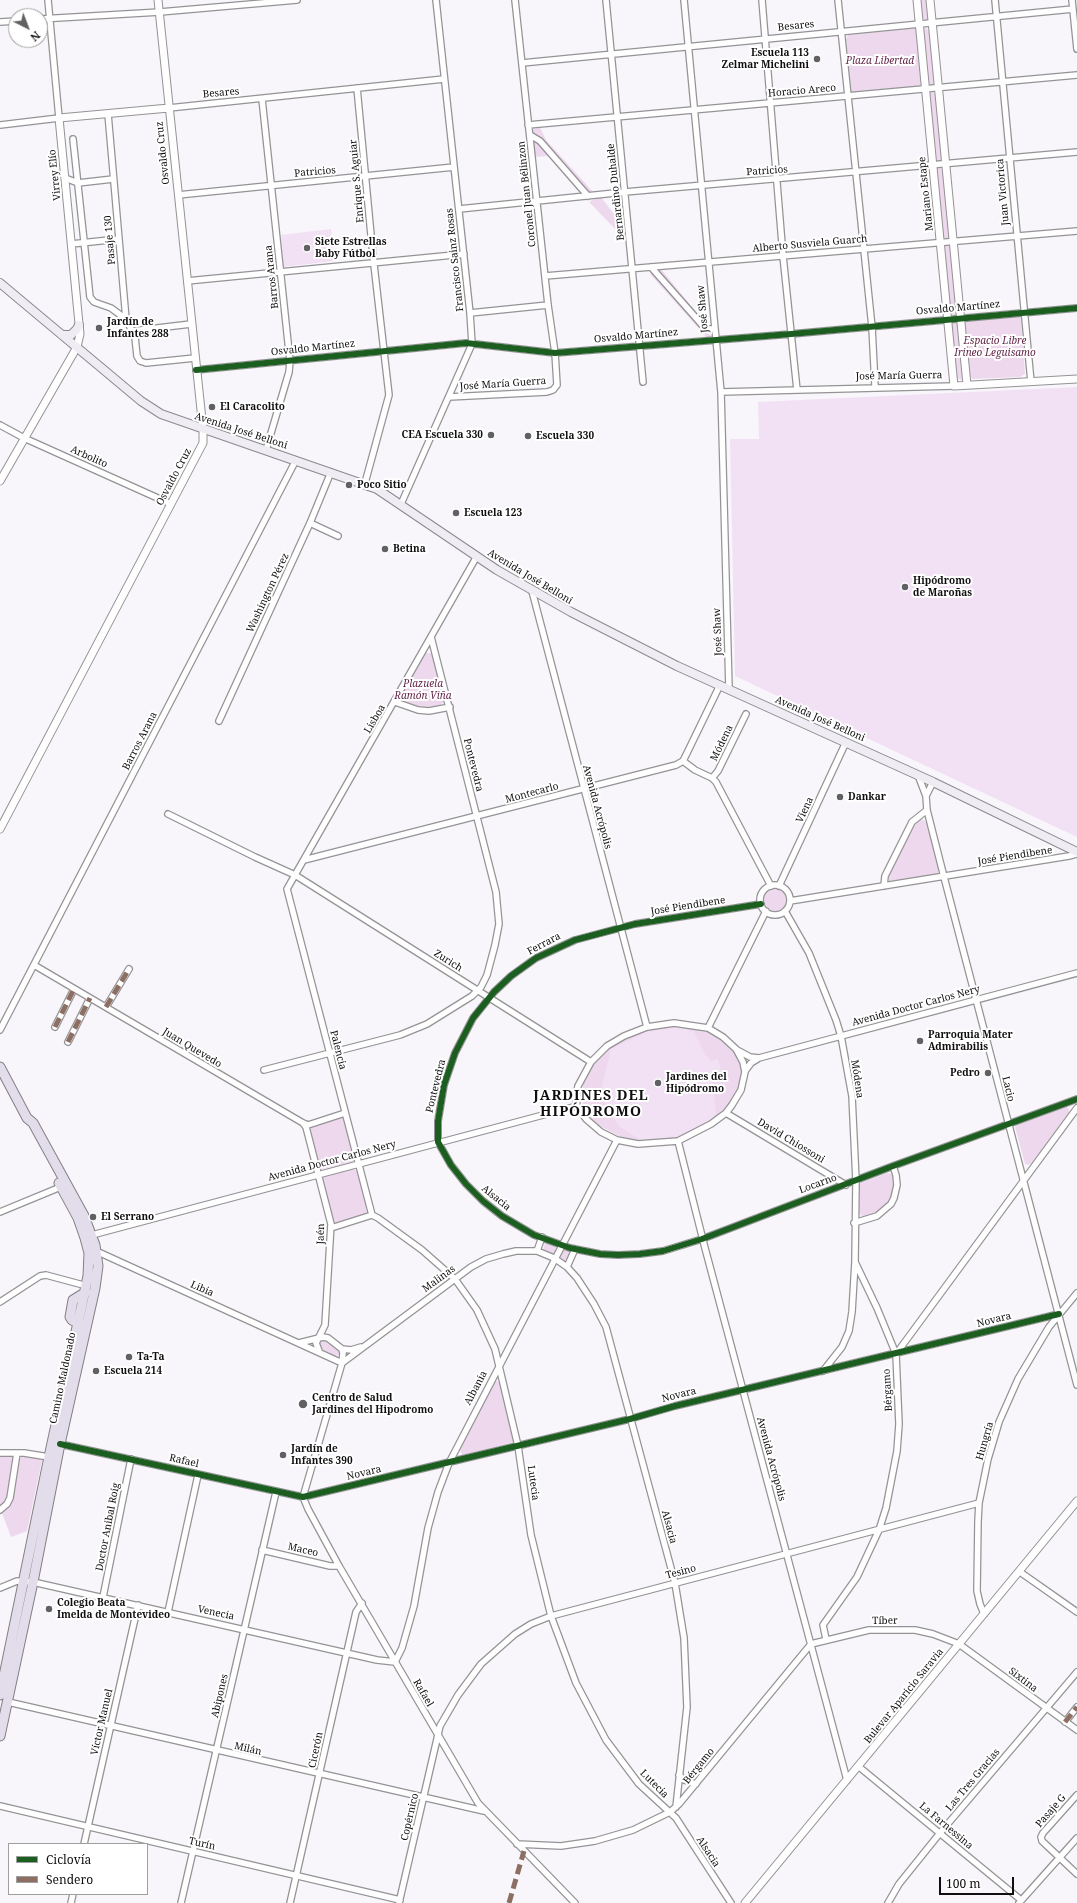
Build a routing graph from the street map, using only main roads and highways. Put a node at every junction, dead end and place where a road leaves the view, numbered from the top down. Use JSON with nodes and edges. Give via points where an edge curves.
{"nodes":[{"id":1,"x":0,"y":283,"type":"edge"},
{"id":2,"x":79,"y":325,"type":"road end"},
{"id":3,"x":62,"y":335,"type":"junction"},
{"id":4,"x":1077,"y":853,"type":"edge"},
{"id":5,"x":0,"y":1068,"type":"edge"},
{"id":6,"x":64,"y":1186,"type":"junction"},
{"id":7,"x":82,"y":1326,"type":"junction"},
{"id":8,"x":29,"y":1581,"type":"junction"},
{"id":9,"x":0,"y":1695,"type":"edge"},
{"id":10,"x":0,"y":1736,"type":"edge"}],
"edges":[{"from":1,"to":3,"type":"main road","name":"Avenida José Belloni"},
{"from":2,"to":3,"type":"main road","via":[[75,332],[67,336]]},
{"from":3,"to":4,"type":"main road","name":"Avenida José Belloni","via":[[153,410],[365,483],[532,591],[671,663],[933,782]]},
{"from":5,"to":6,"type":"main road","name":"Camino Maldonado","via":[[27,1118],[33,1123]]},
{"from":6,"to":7,"type":"main road","name":"Camino Maldonado","via":[[84,1216],[96,1251],[97,1278]]},
{"from":6,"to":7,"type":"main road","name":"Camino Maldonado","via":[[88,1246],[86,1289],[74,1300],[70,1317]]},
{"from":7,"to":8,"type":"main road","name":"Camino Maldonado","via":[[60,1444]]},
{"from":7,"to":8,"type":"main road","name":"Camino Maldonado","via":[[49,1457]]},
{"from":8,"to":9,"type":"main road","name":"Camino Maldonado"},
{"from":8,"to":10,"type":"main road","name":"Camino Maldonado"}]}
